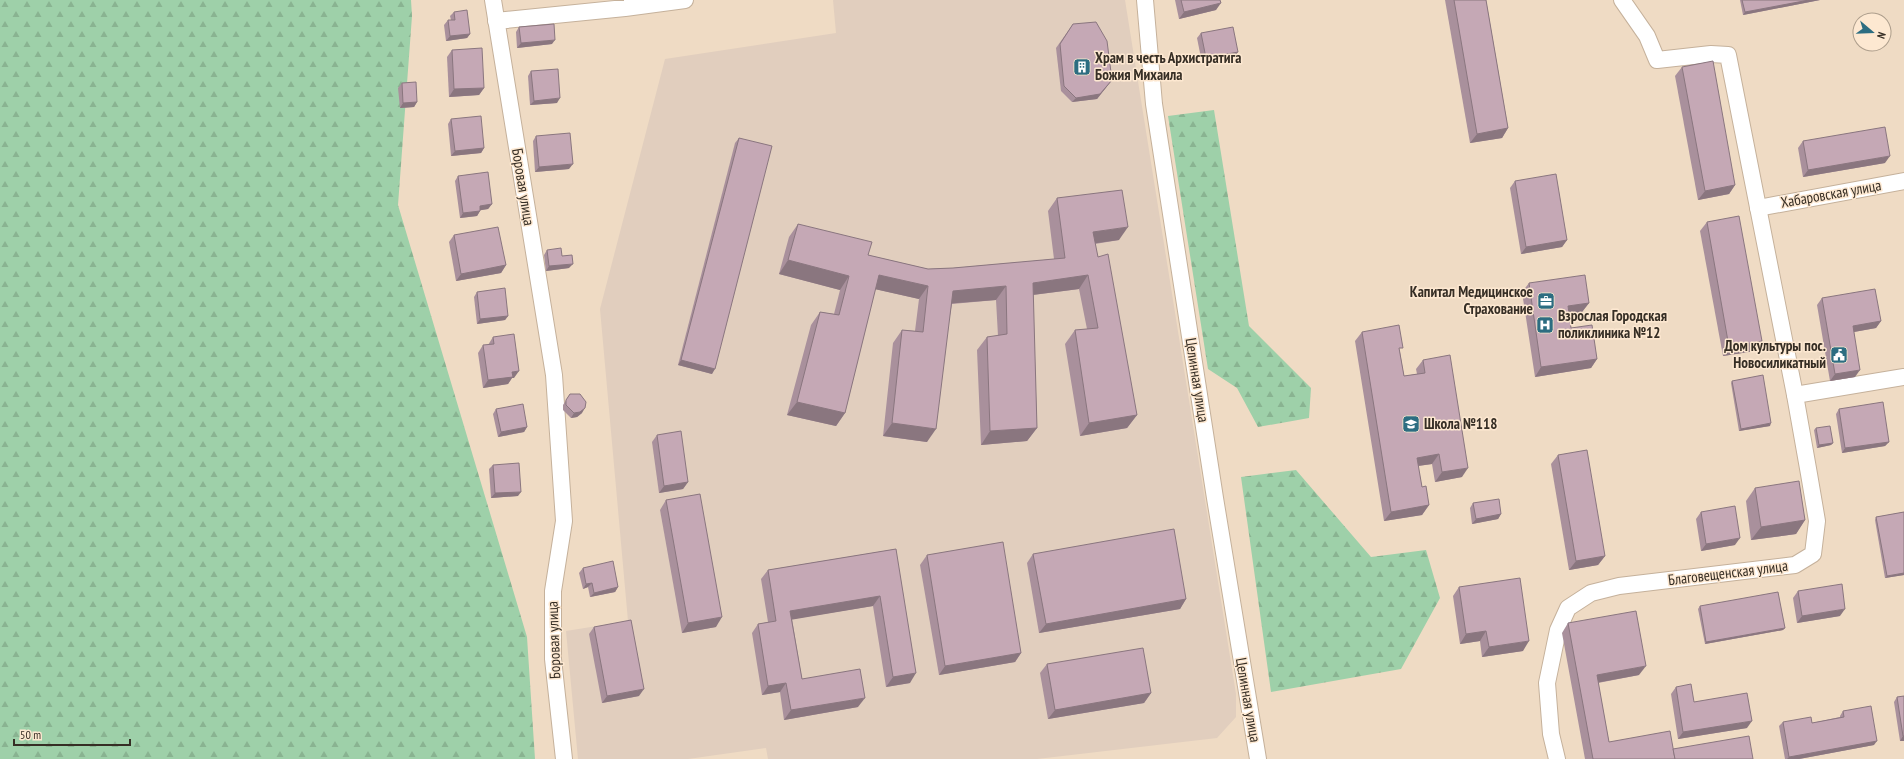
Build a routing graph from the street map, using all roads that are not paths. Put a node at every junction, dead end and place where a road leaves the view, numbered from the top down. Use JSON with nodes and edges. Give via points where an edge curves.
{"nodes":[{"id":1,"x":493,"y":0,"type":"edge"},
{"id":2,"x":685,"y":0,"type":"edge"},
{"id":3,"x":1145,"y":0,"type":"edge"},
{"id":4,"x":1622,"y":0,"type":"edge"},
{"id":5,"x":496,"y":21,"type":"junction"},
{"id":6,"x":1904,"y":181,"type":"edge"},
{"id":7,"x":1758,"y":208,"type":"junction"},
{"id":8,"x":1904,"y":377,"type":"edge"},
{"id":9,"x":1795,"y":395,"type":"junction"},
{"id":10,"x":564,"y":759,"type":"edge"},
{"id":11,"x":1258,"y":759,"type":"edge"},
{"id":12,"x":1557,"y":759,"type":"edge"}],
"edges":[{"from":1,"to":5,"type":"street","name":"Боровая улица"},
{"from":2,"to":5,"type":"street"},
{"from":3,"to":11,"type":"street","name":"Целинная улица","via":[[1154,104]]},
{"from":4,"to":7,"type":"street","name":"Благовещенская улица","via":[[1647,36],[1657,60],[1711,54],[1728,55]]},
{"from":5,"to":10,"type":"street","name":"Боровая улица","via":[[554,375],[564,521],[553,591],[553,659]]},
{"from":6,"to":7,"type":"street","name":"Хабаровская улица"},
{"from":7,"to":9,"type":"street","name":"Благовещенская улица"},
{"from":8,"to":9,"type":"street"},
{"from":9,"to":12,"type":"street","name":"Благовещенская улица","via":[[1817,521],[1813,554],[1795,565],[1591,593],[1568,608],[1558,630],[1547,683],[1551,734]]}]}
